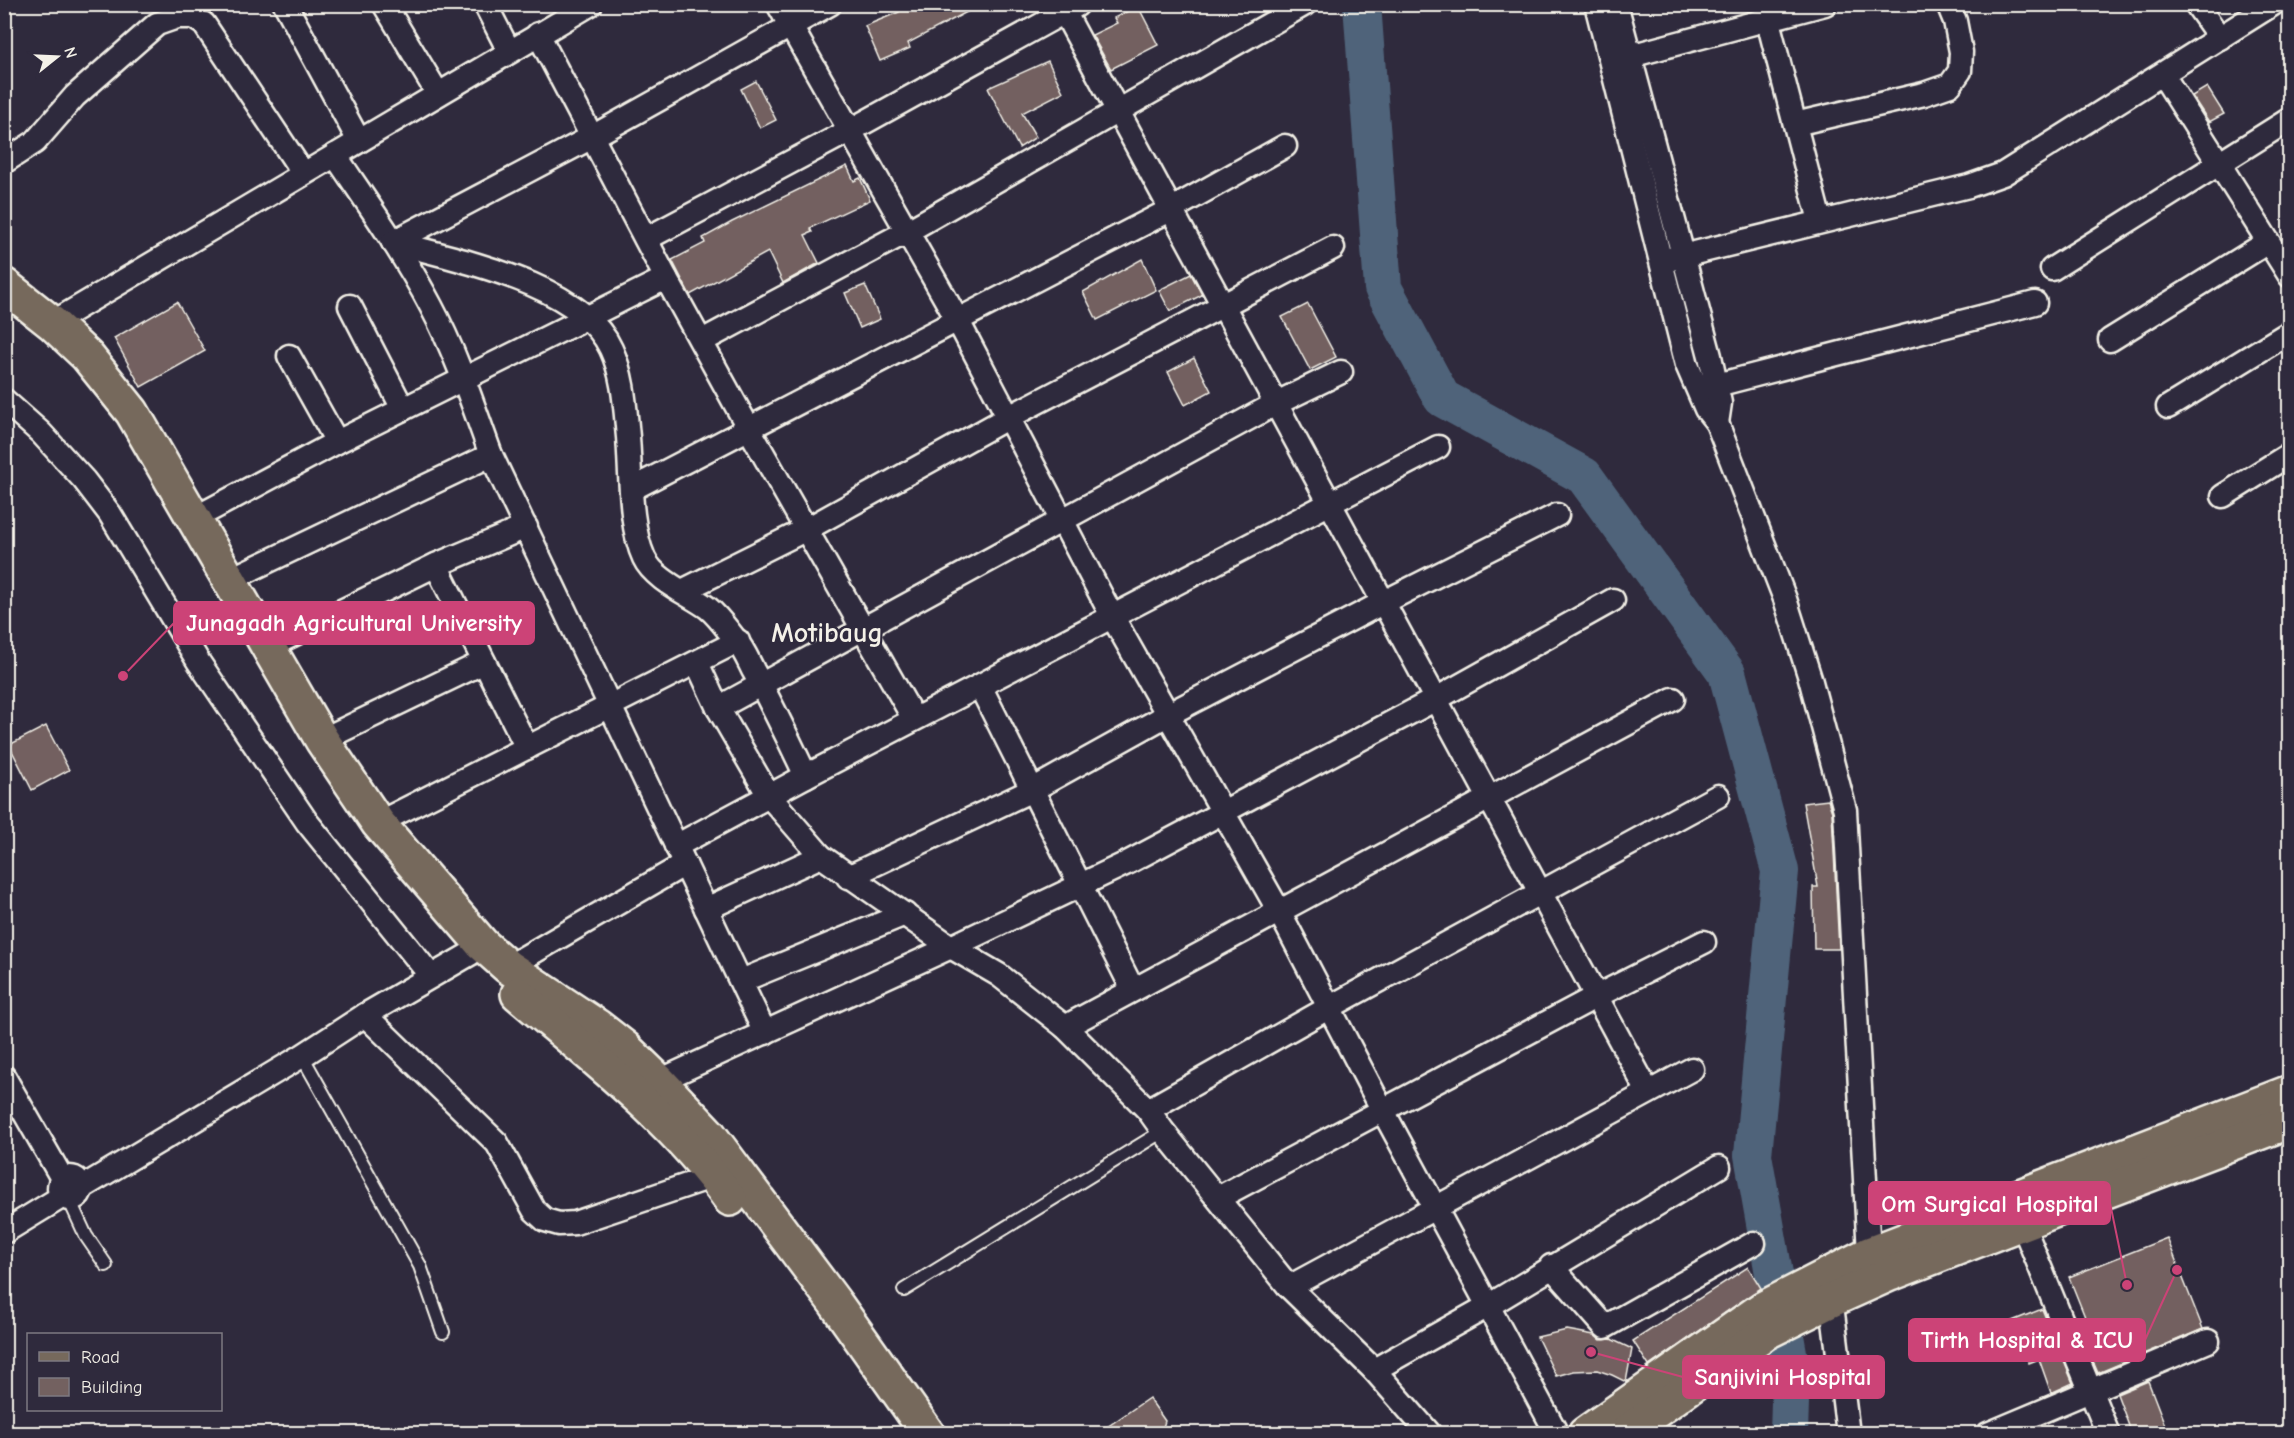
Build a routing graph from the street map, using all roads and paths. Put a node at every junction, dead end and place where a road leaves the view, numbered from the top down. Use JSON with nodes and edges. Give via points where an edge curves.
{"nodes":[{"id":1,"x":285,"y":4,"type":"edge"},
{"id":2,"x":384,"y":4,"type":"edge"},
{"id":3,"x":485,"y":4,"type":"edge"},
{"id":4,"x":591,"y":4,"type":"edge"},
{"id":5,"x":778,"y":4,"type":"edge"},
{"id":6,"x":830,"y":4,"type":"edge"},
{"id":7,"x":1305,"y":4,"type":"edge"},
{"id":8,"x":1596,"y":4,"type":"edge"},
{"id":9,"x":1616,"y":4,"type":"edge"},
{"id":10,"x":1825,"y":4,"type":"edge"},
{"id":11,"x":1948,"y":4,"type":"edge"},
{"id":12,"x":2196,"y":4,"type":"edge"},
{"id":13,"x":2273,"y":4,"type":"edge"},
{"id":14,"x":1067,"y":7,"type":"edge"},
{"id":15,"x":1768,"y":21,"type":"junction"},
{"id":16,"x":790,"y":26,"type":"junction"},
{"id":17,"x":538,"y":34,"type":"junction"},
{"id":18,"x":2220,"y":38,"type":"junction"},
{"id":19,"x":509,"y":51,"type":"junction"},
{"id":20,"x":1619,"y":58,"type":"junction"},
{"id":21,"x":2163,"y":75,"type":"junction"},
{"id":22,"x":438,"y":94,"type":"junction"},
{"id":23,"x":1119,"y":113,"type":"junction"},
{"id":24,"x":2289,"y":119,"type":"edge"},
{"id":25,"x":1795,"y":124,"type":"junction"},
{"id":26,"x":849,"y":131,"type":"junction"},
{"id":27,"x":592,"y":137,"type":"junction"},
{"id":28,"x":359,"y":141,"type":"junction"},
{"id":29,"x":1285,"y":146,"type":"dead end"},
{"id":30,"x":335,"y":155,"type":"junction"},
{"id":31,"x":4,"y":162,"type":"edge"},
{"id":32,"x":2218,"y":162,"type":"junction"},
{"id":33,"x":303,"y":173,"type":"junction"},
{"id":34,"x":1172,"y":209,"type":"junction"},
{"id":35,"x":1820,"y":221,"type":"junction"},
{"id":36,"x":908,"y":231,"type":"junction"},
{"id":37,"x":646,"y":239,"type":"junction"},
{"id":38,"x":393,"y":242,"type":"junction"},
{"id":39,"x":2268,"y":242,"type":"junction"},
{"id":40,"x":1333,"y":248,"type":"dead end"},
{"id":41,"x":1672,"y":259,"type":"junction"},
{"id":42,"x":2052,"y":269,"type":"dead end"},
{"id":43,"x":2289,"y":276,"type":"edge"},
{"id":44,"x":666,"y":278,"type":"junction"},
{"id":45,"x":4,"y":285,"type":"edge"},
{"id":46,"x":2035,"y":303,"type":"dead end"},
{"id":47,"x":350,"y":306,"type":"dead end"},
{"id":48,"x":1224,"y":306,"type":"junction"},
{"id":49,"x":4,"y":307,"type":"edge"},
{"id":50,"x":588,"y":316,"type":"junction"},
{"id":51,"x":958,"y":321,"type":"junction"},
{"id":52,"x":52,"y":323,"type":"junction"},
{"id":53,"x":2289,"y":332,"type":"edge"},
{"id":54,"x":2110,"y":340,"type":"dead end"},
{"id":55,"x":702,"y":341,"type":"junction"},
{"id":56,"x":289,"y":356,"type":"dead end"},
{"id":57,"x":1341,"y":372,"type":"dead end"},
{"id":58,"x":463,"y":379,"type":"junction"},
{"id":59,"x":1707,"y":387,"type":"junction"},
{"id":60,"x":4,"y":400,"type":"edge"},
{"id":61,"x":1277,"y":403,"type":"junction"},
{"id":62,"x":2168,"y":407,"type":"dead end"},
{"id":63,"x":403,"y":410,"type":"junction"},
{"id":64,"x":1007,"y":418,"type":"junction"},
{"id":65,"x":749,"y":429,"type":"junction"},
{"id":66,"x":337,"y":442,"type":"junction"},
{"id":67,"x":1437,"y":447,"type":"dead end"},
{"id":68,"x":2289,"y":454,"type":"edge"},
{"id":69,"x":491,"y":455,"type":"junction"},
{"id":70,"x":632,"y":489,"type":"junction"},
{"id":71,"x":2223,"y":496,"type":"dead end"},
{"id":72,"x":1330,"y":502,"type":"junction"},
{"id":73,"x":1557,"y":515,"type":"dead end"},
{"id":74,"x":195,"y":518,"type":"junction"},
{"id":75,"x":1062,"y":520,"type":"junction"},
{"id":76,"x":526,"y":527,"type":"junction"},
{"id":77,"x":807,"y":529,"type":"junction"},
{"id":78,"x":436,"y":565,"type":"junction"},
{"id":79,"x":231,"y":579,"type":"junction"},
{"id":80,"x":682,"y":591,"type":"junction"},
{"id":81,"x":1613,"y":600,"type":"dead end"},
{"id":82,"x":1384,"y":602,"type":"junction"},
{"id":83,"x":1112,"y":616,"type":"junction"},
{"id":84,"x":863,"y":628,"type":"junction"},
{"id":85,"x":738,"y":641,"type":"junction"},
{"id":86,"x":268,"y":647,"type":"junction"},
{"id":87,"x":484,"y":662,"type":"junction"},
{"id":88,"x":697,"y":663,"type":"junction"},
{"id":89,"x":761,"y":684,"type":"junction"},
{"id":90,"x":980,"y":686,"type":"junction"},
{"id":91,"x":1436,"y":699,"type":"junction"},
{"id":92,"x":1673,"y":699,"type":"dead end"},
{"id":93,"x":610,"y":706,"type":"junction"},
{"id":94,"x":718,"y":708,"type":"junction"},
{"id":95,"x":1169,"y":714,"type":"junction"},
{"id":96,"x":914,"y":719,"type":"junction"},
{"id":97,"x":322,"y":740,"type":"junction"},
{"id":98,"x":527,"y":748,"type":"junction"},
{"id":99,"x":806,"y":776,"type":"junction"},
{"id":100,"x":1032,"y":790,"type":"junction"},
{"id":101,"x":769,"y":796,"type":"junction"},
{"id":102,"x":1718,"y":796,"type":"dead end"},
{"id":103,"x":1490,"y":797,"type":"junction"},
{"id":104,"x":1224,"y":812,"type":"junction"},
{"id":105,"x":378,"y":823,"type":"junction"},
{"id":106,"x":680,"y":855,"type":"junction"},
{"id":107,"x":821,"y":856,"type":"junction"},
{"id":108,"x":848,"y":877,"type":"junction"},
{"id":109,"x":1080,"y":887,"type":"junction"},
{"id":110,"x":1541,"y":893,"type":"junction"},
{"id":111,"x":706,"y":909,"type":"junction"},
{"id":112,"x":1279,"y":911,"type":"junction"},
{"id":113,"x":905,"y":914,"type":"junction"},
{"id":114,"x":1704,"y":942,"type":"dead end"},
{"id":115,"x":951,"y":947,"type":"junction"},
{"id":116,"x":470,"y":954,"type":"junction"},
{"id":117,"x":508,"y":967,"type":"junction"},
{"id":118,"x":431,"y":976,"type":"junction"},
{"id":119,"x":741,"y":981,"type":"junction"},
{"id":120,"x":1133,"y":990,"type":"junction"},
{"id":121,"x":1597,"y":996,"type":"junction"},
{"id":122,"x":1330,"y":1007,"type":"junction"},
{"id":123,"x":365,"y":1015,"type":"junction"},
{"id":124,"x":1065,"y":1027,"type":"junction"},
{"id":125,"x":765,"y":1033,"type":"junction"},
{"id":126,"x":302,"y":1056,"type":"junction"},
{"id":127,"x":1692,"y":1069,"type":"dead end"},
{"id":128,"x":4,"y":1077,"type":"edge"},
{"id":129,"x":659,"y":1080,"type":"junction"},
{"id":130,"x":1648,"y":1092,"type":"junction"},
{"id":131,"x":2289,"y":1092,"type":"edge"},
{"id":132,"x":1382,"y":1109,"type":"junction"},
{"id":133,"x":1148,"y":1110,"type":"junction"},
{"id":134,"x":2289,"y":1120,"type":"edge"},
{"id":135,"x":1163,"y":1131,"type":"junction"},
{"id":136,"x":1719,"y":1167,"type":"dead end"},
{"id":137,"x":714,"y":1176,"type":"junction"},
{"id":138,"x":69,"y":1191,"type":"junction"},
{"id":139,"x":1218,"y":1198,"type":"junction"},
{"id":140,"x":1435,"y":1208,"type":"junction"},
{"id":141,"x":2022,"y":1223,"type":"junction"},
{"id":142,"x":4,"y":1232,"type":"edge"},
{"id":143,"x":1754,"y":1243,"type":"dead end"},
{"id":144,"x":1869,"y":1254,"type":"junction"},
{"id":145,"x":106,"y":1265,"type":"dead end"},
{"id":146,"x":1551,"y":1266,"type":"junction"},
{"id":147,"x":1289,"y":1287,"type":"junction"},
{"id":148,"x":904,"y":1290,"type":"dead end"},
{"id":149,"x":1823,"y":1291,"type":"junction"},
{"id":150,"x":1488,"y":1306,"type":"junction"},
{"id":151,"x":1763,"y":1321,"type":"junction"},
{"id":152,"x":443,"y":1332,"type":"dead end"},
{"id":153,"x":2208,"y":1341,"type":"dead end"},
{"id":154,"x":1374,"y":1370,"type":"junction"},
{"id":155,"x":2090,"y":1390,"type":"junction"},
{"id":156,"x":1656,"y":1423,"type":"edge"},
{"id":157,"x":901,"y":1434,"type":"edge"},
{"id":158,"x":928,"y":1434,"type":"edge"},
{"id":159,"x":1430,"y":1434,"type":"edge"},
{"id":160,"x":1557,"y":1434,"type":"edge"},
{"id":161,"x":1585,"y":1434,"type":"edge"},
{"id":162,"x":1624,"y":1434,"type":"edge"},
{"id":163,"x":1848,"y":1434,"type":"edge"},
{"id":164,"x":1988,"y":1434,"type":"edge"},
{"id":165,"x":2108,"y":1434,"type":"edge"}],
"edges":[{"from":1,"to":28,"type":"street"},
{"from":2,"to":22,"type":"street"},
{"from":3,"to":19,"type":"street"},
{"from":4,"to":17,"type":"street"},
{"from":5,"to":16,"type":"street"},
{"from":6,"to":16,"type":"street"},
{"from":7,"to":23,"type":"street"},
{"from":8,"to":20,"type":"street"},
{"from":9,"to":20,"type":"street"},
{"from":10,"to":15,"type":"street"},
{"from":11,"to":25,"type":"street","via":[[1961,52],[1960,71],[1950,85]]},
{"from":12,"to":18,"type":"street"},
{"from":13,"to":18,"type":"street"},
{"from":14,"to":23,"type":"street"},
{"from":14,"to":26,"type":"street"},
{"from":15,"to":20,"type":"street"},
{"from":15,"to":25,"type":"street"},
{"from":16,"to":26,"type":"street"},
{"from":16,"to":27,"type":"street"},
{"from":17,"to":19,"type":"street"},
{"from":17,"to":27,"type":"street"},
{"from":18,"to":21,"type":"street"},
{"from":19,"to":22,"type":"street"},
{"from":20,"to":41,"type":"street"},
{"from":21,"to":32,"type":"street"},
{"from":21,"to":35,"type":"street","via":[[2003,174],[1969,186]]},
{"from":22,"to":28,"type":"street"},
{"from":23,"to":34,"type":"street"},
{"from":23,"to":36,"type":"street"},
{"from":24,"to":32,"type":"street"},
{"from":25,"to":35,"type":"street"},
{"from":26,"to":36,"type":"street"},
{"from":26,"to":37,"type":"street"},
{"from":27,"to":37,"type":"street"},
{"from":27,"to":38,"type":"street"},
{"from":28,"to":30,"type":"street"},
{"from":29,"to":34,"type":"street"},
{"from":30,"to":33,"type":"street"},
{"from":30,"to":38,"type":"street"},
{"from":31,"to":33,"type":"street","via":[[35,142],[75,96],[157,24],[177,17],[193,17],[204,24]]},
{"from":32,"to":39,"type":"street"},
{"from":32,"to":42,"type":"street"},
{"from":33,"to":52,"type":"street"},
{"from":34,"to":48,"type":"street"},
{"from":34,"to":51,"type":"street"},
{"from":35,"to":41,"type":"street"},
{"from":36,"to":51,"type":"street"},
{"from":36,"to":55,"type":"street"},
{"from":37,"to":44,"type":"street"},
{"from":38,"to":50,"type":"street","via":[[546,290]]},
{"from":38,"to":58,"type":"street","via":[[431,307]]},
{"from":39,"to":43,"type":"street"},
{"from":39,"to":54,"type":"street"},
{"from":40,"to":48,"type":"street"},
{"from":41,"to":59,"type":"street"},
{"from":44,"to":50,"type":"street"},
{"from":44,"to":55,"type":"street"},
{"from":45,"to":52,"type":"main road"},
{"from":46,"to":59,"type":"street"},
{"from":47,"to":63,"type":"street"},
{"from":48,"to":61,"type":"street"},
{"from":48,"to":64,"type":"street"},
{"from":49,"to":116,"type":"main road","via":[[70,360],[101,393],[135,442],[322,764],[411,888]]},
{"from":50,"to":58,"type":"street"},
{"from":50,"to":70,"type":"street","via":[[610,346],[619,369]]},
{"from":51,"to":64,"type":"street"},
{"from":51,"to":65,"type":"street"},
{"from":52,"to":74,"type":"main road","via":[[87,356],[132,412]]},
{"from":53,"to":62,"type":"street"},
{"from":55,"to":65,"type":"street"},
{"from":56,"to":66,"type":"street"},
{"from":57,"to":61,"type":"street"},
{"from":58,"to":63,"type":"street"},
{"from":58,"to":69,"type":"street"},
{"from":59,"to":144,"type":"street","via":[[1720,402],[1717,423],[1785,599],[1845,810]]},
{"from":60,"to":118,"type":"street","via":[[56,449],[110,514],[198,661],[307,822]]},
{"from":61,"to":72,"type":"street"},
{"from":61,"to":75,"type":"street"},
{"from":63,"to":66,"type":"street"},
{"from":64,"to":75,"type":"street"},
{"from":64,"to":77,"type":"street"},
{"from":65,"to":70,"type":"street"},
{"from":65,"to":77,"type":"street"},
{"from":66,"to":74,"type":"street"},
{"from":67,"to":72,"type":"street"},
{"from":68,"to":71,"type":"street"},
{"from":69,"to":76,"type":"street"},
{"from":69,"to":79,"type":"street"},
{"from":70,"to":80,"type":"street","via":[[634,519],[644,559],[654,572]]},
{"from":72,"to":82,"type":"street"},
{"from":72,"to":83,"type":"street"},
{"from":73,"to":82,"type":"street"},
{"from":74,"to":79,"type":"main road"},
{"from":75,"to":83,"type":"street"},
{"from":75,"to":84,"type":"street"},
{"from":76,"to":78,"type":"street"},
{"from":76,"to":93,"type":"street"},
{"from":77,"to":80,"type":"street"},
{"from":77,"to":84,"type":"street"},
{"from":78,"to":86,"type":"street"},
{"from":78,"to":87,"type":"street"},
{"from":79,"to":86,"type":"main road"},
{"from":80,"to":85,"type":"street","via":[[709,609]]},
{"from":81,"to":91,"type":"street"},
{"from":82,"to":91,"type":"street"},
{"from":82,"to":95,"type":"street"},
{"from":83,"to":90,"type":"street"},
{"from":83,"to":95,"type":"street"},
{"from":84,"to":89,"type":"street"},
{"from":84,"to":96,"type":"street"},
{"from":85,"to":88,"type":"street"},
{"from":85,"to":89,"type":"street"},
{"from":86,"to":97,"type":"main road"},
{"from":87,"to":97,"type":"street"},
{"from":87,"to":98,"type":"street"},
{"from":88,"to":93,"type":"street"},
{"from":88,"to":94,"type":"street"},
{"from":89,"to":94,"type":"street"},
{"from":89,"to":99,"type":"street"},
{"from":90,"to":96,"type":"street"},
{"from":90,"to":100,"type":"street"},
{"from":91,"to":103,"type":"street"},
{"from":91,"to":104,"type":"street"},
{"from":92,"to":103,"type":"street"},
{"from":93,"to":98,"type":"street"},
{"from":93,"to":106,"type":"street"},
{"from":94,"to":101,"type":"street"},
{"from":95,"to":100,"type":"street"},
{"from":95,"to":104,"type":"street"},
{"from":96,"to":99,"type":"street"},
{"from":97,"to":105,"type":"main road"},
{"from":98,"to":105,"type":"street"},
{"from":99,"to":101,"type":"street"},
{"from":100,"to":108,"type":"street"},
{"from":100,"to":109,"type":"street"},
{"from":101,"to":106,"type":"street"},
{"from":101,"to":107,"type":"street"},
{"from":102,"to":110,"type":"street"},
{"from":103,"to":110,"type":"street"},
{"from":103,"to":112,"type":"street"},
{"from":104,"to":109,"type":"street"},
{"from":104,"to":112,"type":"street"},
{"from":105,"to":117,"type":"main road","via":[[482,944]]},
{"from":106,"to":111,"type":"street"},
{"from":106,"to":117,"type":"street"},
{"from":107,"to":108,"type":"street"},
{"from":107,"to":111,"type":"street"},
{"from":108,"to":113,"type":"street"},
{"from":109,"to":115,"type":"street"},
{"from":109,"to":120,"type":"street"},
{"from":110,"to":121,"type":"street"},
{"from":110,"to":122,"type":"street"},
{"from":111,"to":119,"type":"street"},
{"from":112,"to":120,"type":"street"},
{"from":112,"to":122,"type":"street"},
{"from":113,"to":115,"type":"street"},
{"from":113,"to":119,"type":"street"},
{"from":114,"to":121,"type":"street"},
{"from":115,"to":124,"type":"street","via":[[999,975]]},
{"from":115,"to":125,"type":"street"},
{"from":116,"to":118,"type":"street"},
{"from":116,"to":137,"type":"main road","via":[[621,1082]]},
{"from":117,"to":129,"type":"main road","via":[[597,1026]]},
{"from":118,"to":123,"type":"street"},
{"from":119,"to":125,"type":"street"},
{"from":120,"to":124,"type":"street"},
{"from":121,"to":130,"type":"street"},
{"from":121,"to":132,"type":"street"},
{"from":122,"to":132,"type":"street"},
{"from":122,"to":133,"type":"street"},
{"from":123,"to":126,"type":"street"},
{"from":123,"to":137,"type":"street","via":[[498,1143],[524,1195],[545,1220],[576,1223]]},
{"from":124,"to":133,"type":"street"},
{"from":125,"to":129,"type":"street"},
{"from":126,"to":138,"type":"street"},
{"from":126,"to":152,"type":"lane","via":[[420,1266]]},
{"from":127,"to":130,"type":"street"},
{"from":128,"to":138,"type":"street"},
{"from":129,"to":158,"type":"main road","via":[[709,1134]]},
{"from":130,"to":140,"type":"street"},
{"from":131,"to":144,"type":"main road"},
{"from":132,"to":139,"type":"street"},
{"from":132,"to":140,"type":"street"},
{"from":133,"to":135,"type":"street"},
{"from":134,"to":141,"type":"main road"},
{"from":135,"to":139,"type":"street"},
{"from":135,"to":148,"type":"lane"},
{"from":136,"to":146,"type":"street"},
{"from":137,"to":157,"type":"main road"},
{"from":138,"to":142,"type":"street"},
{"from":138,"to":145,"type":"lane","via":[[86,1236]]},
{"from":139,"to":147,"type":"street"},
{"from":140,"to":147,"type":"street"},
{"from":140,"to":150,"type":"street"},
{"from":141,"to":149,"type":"main road","via":[[1890,1274]]},
{"from":141,"to":155,"type":"street"},
{"from":143,"to":146,"type":"street","via":[[1605,1327]]},
{"from":144,"to":149,"type":"main road"},
{"from":146,"to":150,"type":"street"},
{"from":147,"to":154,"type":"street"},
{"from":149,"to":151,"type":"main road"},
{"from":149,"to":163,"type":"street"},
{"from":150,"to":154,"type":"street"},
{"from":150,"to":160,"type":"street"},
{"from":151,"to":156,"type":"main road"},
{"from":151,"to":161,"type":"main road"},
{"from":153,"to":155,"type":"street"},
{"from":154,"to":159,"type":"street"},
{"from":155,"to":164,"type":"street"},
{"from":155,"to":165,"type":"street"},
{"from":156,"to":162,"type":"main road"}]}
